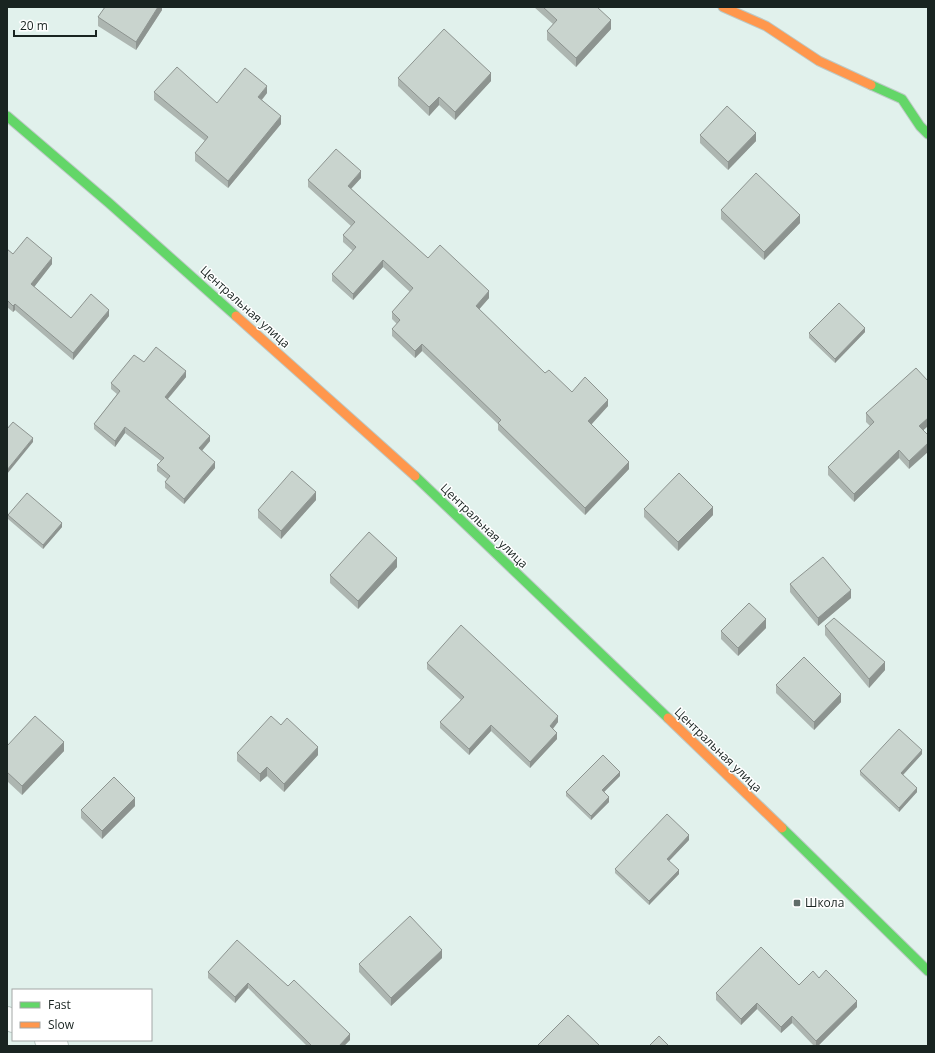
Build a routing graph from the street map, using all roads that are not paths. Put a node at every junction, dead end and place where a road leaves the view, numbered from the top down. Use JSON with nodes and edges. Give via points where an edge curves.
{"nodes":[{"id":1,"x":723,"y":7,"type":"edge"},
{"id":2,"x":7,"y":116,"type":"edge"},
{"id":3,"x":928,"y":134,"type":"edge"},
{"id":4,"x":928,"y":971,"type":"edge"},
{"id":5,"x":48,"y":1041,"type":"edge"},
{"id":6,"x":57,"y":1046,"type":"edge"}],
"edges":[{"from":1,"to":3,"type":"main road","via":[[766,26],[819,61],[902,99]]},
{"from":2,"to":4,"type":"main road","name":"Центральная улица","via":[[110,203],[400,462]]},
{"from":5,"to":6,"type":"street"}]}
